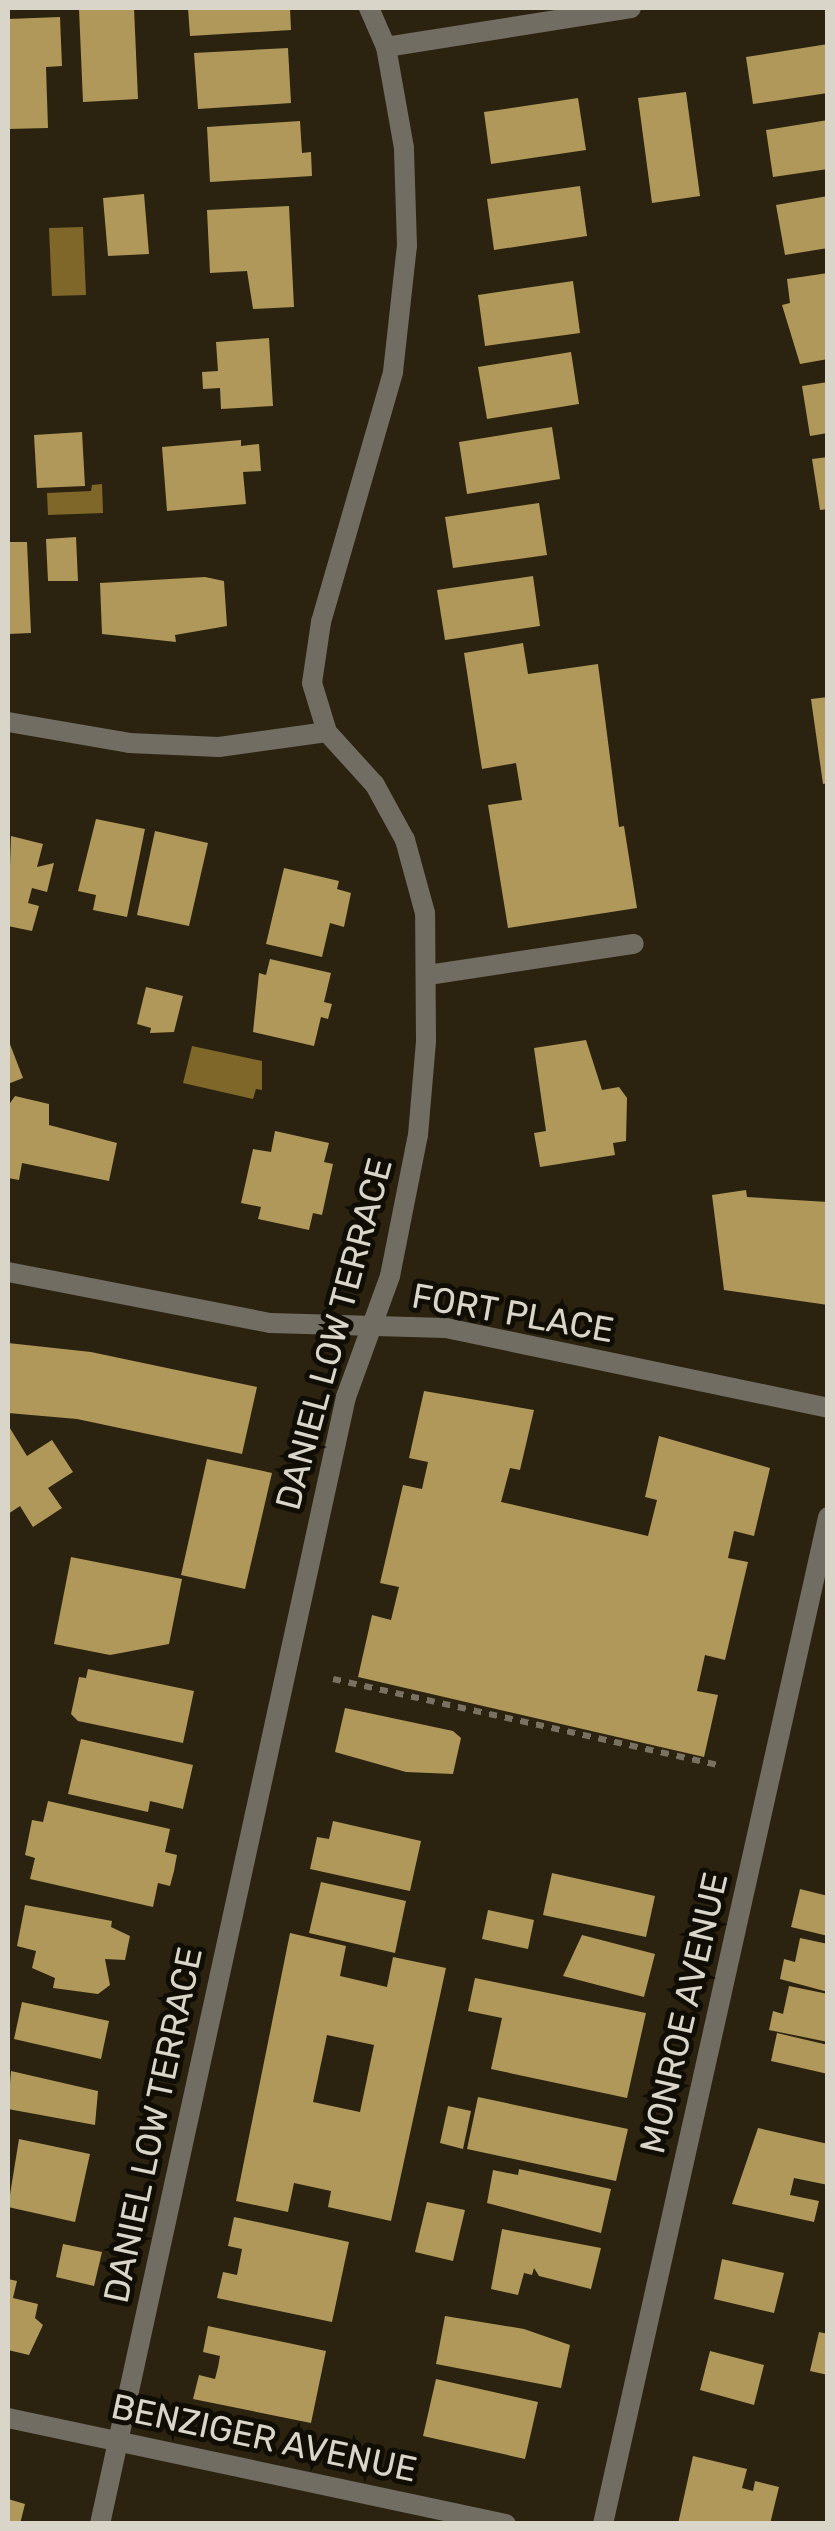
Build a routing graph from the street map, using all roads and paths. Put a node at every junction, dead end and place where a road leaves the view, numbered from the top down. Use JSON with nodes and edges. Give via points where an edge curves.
{"nodes":[{"id":1,"x":369,"y":8,"type":"edge"},
{"id":2,"x":631,"y":8,"type":"edge"},
{"id":3,"x":386,"y":48,"type":"junction"},
{"id":4,"x":8,"y":722,"type":"edge"},
{"id":5,"x":327,"y":732,"type":"junction"},
{"id":6,"x":634,"y":944,"type":"dead end"},
{"id":7,"x":428,"y":975,"type":"junction"},
{"id":8,"x":8,"y":1272,"type":"edge"},
{"id":9,"x":372,"y":1326,"type":"junction"},
{"id":10,"x":828,"y":1408,"type":"edge"},
{"id":11,"x":828,"y":1517,"type":"edge"},
{"id":12,"x":333,"y":1679,"type":"dead end"},
{"id":13,"x":722,"y":1766,"type":"dead end"},
{"id":14,"x":8,"y":2418,"type":"edge"},
{"id":15,"x":118,"y":2440,"type":"junction"},
{"id":16,"x":100,"y":2524,"type":"edge"},
{"id":17,"x":506,"y":2524,"type":"edge"},
{"id":18,"x":603,"y":2524,"type":"edge"}],
"edges":[{"from":1,"to":3,"type":"street","name":"DANIEL LOW TERRACE"},
{"from":2,"to":3,"type":"street"},
{"from":3,"to":5,"type":"street","name":"DANIEL LOW TERRACE","via":[[404,148],[400,322],[366,476],[315,650],[312,683]]},
{"from":4,"to":5,"type":"street","via":[[129,743],[219,747]]},
{"from":5,"to":7,"type":"street","name":"DANIEL LOW TERRACE","via":[[375,785],[404,840],[425,914]]},
{"from":6,"to":7,"type":"street"},
{"from":7,"to":9,"type":"street","name":"DANIEL LOW TERRACE","via":[[418,1135],[390,1276]]},
{"from":8,"to":9,"type":"street","name":"FORT PLACE","via":[[270,1324]]},
{"from":9,"to":10,"type":"street","name":"FORT PLACE","via":[[446,1328]]},
{"from":9,"to":15,"type":"street","name":"DANIEL LOW TERRACE","via":[[346,1397]]},
{"from":11,"to":18,"type":"street","name":"MONROE AVENUE"},
{"from":12,"to":13,"type":"path"},
{"from":14,"to":15,"type":"street","name":"BENZIGER AVENUE"},
{"from":15,"to":16,"type":"street","name":"DANIEL LOW TERRACE"},
{"from":15,"to":17,"type":"street","name":"BENZIGER AVENUE"}]}
